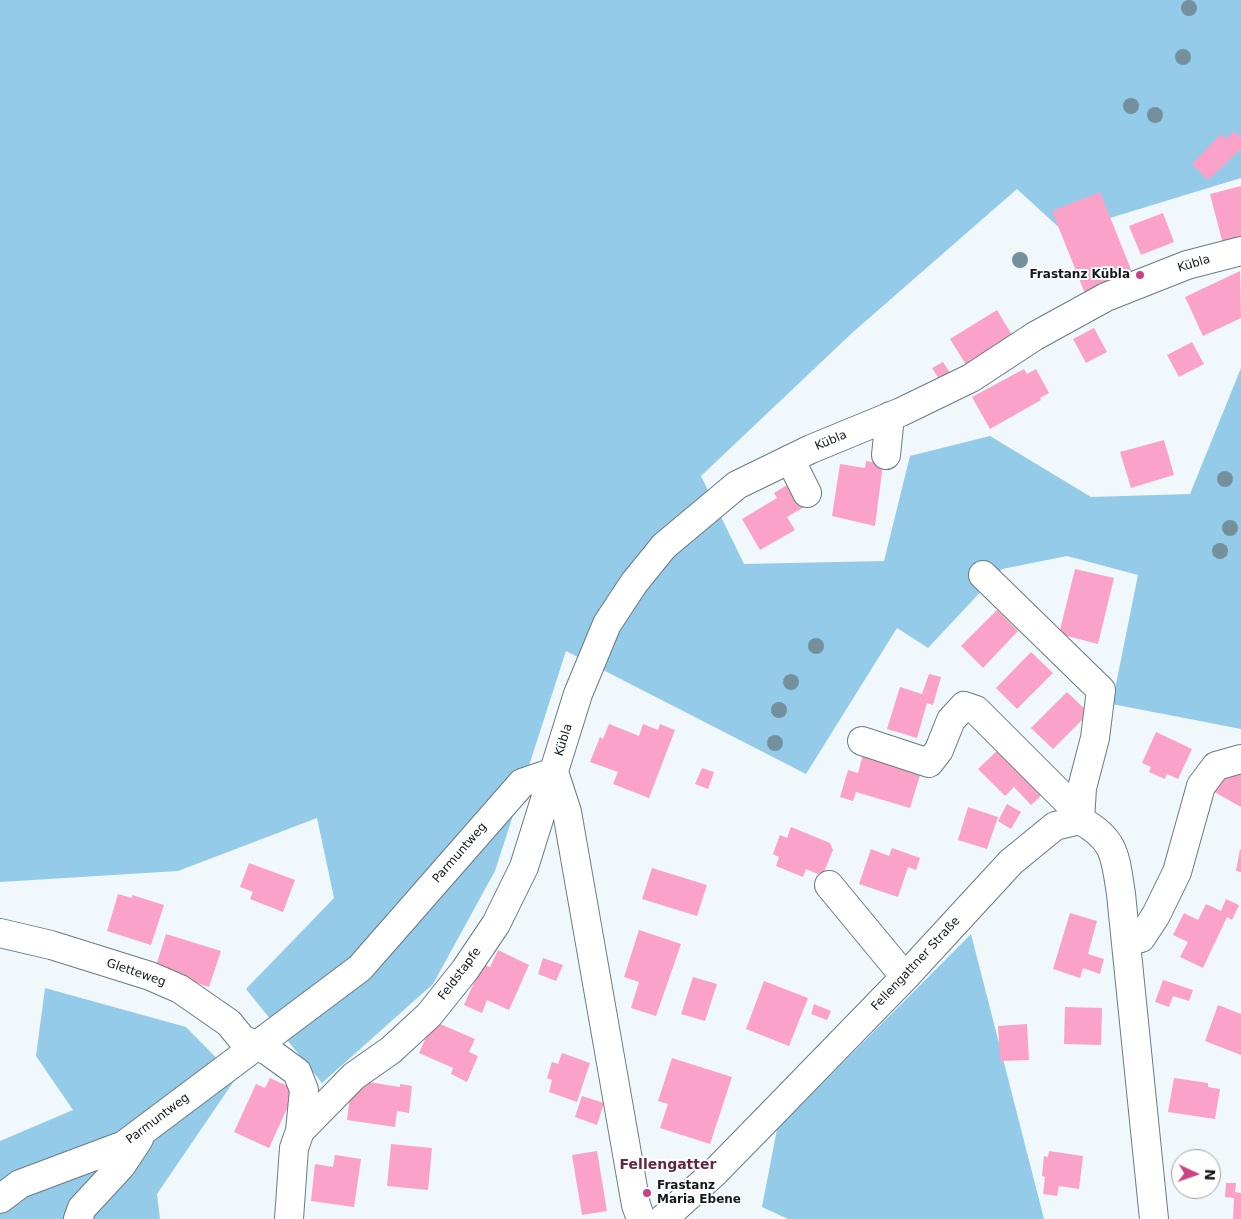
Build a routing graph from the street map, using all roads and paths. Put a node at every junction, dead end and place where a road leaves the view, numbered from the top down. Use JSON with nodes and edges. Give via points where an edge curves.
{"nodes":[{"id":1,"x":1241,"y":251,"type":"edge"},
{"id":2,"x":890,"y":416,"type":"junction"},
{"id":3,"x":886,"y":455,"type":"dead end"},
{"id":4,"x":790,"y":459,"type":"junction"},
{"id":5,"x":807,"y":492,"type":"dead end"},
{"id":6,"x":983,"y":575,"type":"dead end"},
{"id":7,"x":862,"y":741,"type":"dead end"},
{"id":8,"x":1241,"y":759,"type":"edge"},
{"id":9,"x":554,"y":772,"type":"junction"},
{"id":10,"x":1080,"y":820,"type":"junction"},
{"id":11,"x":829,"y":885,"type":"dead end"},
{"id":12,"x":0,"y":934,"type":"edge"},
{"id":13,"x":1126,"y":942,"type":"junction"},
{"id":14,"x":905,"y":977,"type":"junction"},
{"id":15,"x":256,"y":1045,"type":"junction"},
{"id":16,"x":147,"y":1127,"type":"junction"},
{"id":17,"x":300,"y":1131,"type":"junction"},
{"id":18,"x":0,"y":1199,"type":"edge"},
{"id":19,"x":78,"y":1219,"type":"edge"},
{"id":20,"x":289,"y":1219,"type":"edge"},
{"id":21,"x":640,"y":1219,"type":"edge"},
{"id":22,"x":663,"y":1219,"type":"edge"},
{"id":23,"x":1154,"y":1219,"type":"edge"}],
"edges":[{"from":1,"to":2,"type":"street","name":"Kübla","via":[[1187,265],[1106,297],[1035,336],[971,378]]},
{"from":2,"to":3,"type":"street"},
{"from":2,"to":4,"type":"street","name":"Kübla"},
{"from":4,"to":5,"type":"street"},
{"from":4,"to":9,"type":"street","name":"Kübla","via":[[737,485],[664,546],[634,583],[607,624],[578,694]]},
{"from":6,"to":10,"type":"street","via":[[1101,690],[1095,738],[1082,788]]},
{"from":7,"to":10,"type":"street","via":[[929,763],[939,750],[951,720],[964,706],[976,710],[1068,802]]},
{"from":8,"to":13,"type":"street","via":[[1216,766],[1201,786],[1176,872],[1156,915],[1141,938]]},
{"from":9,"to":15,"type":"street","name":"Parmuntweg","via":[[522,783],[360,968]]},
{"from":9,"to":17,"type":"street","name":"Feldstapfe","via":[[524,867],[496,924],[464,970],[428,1014],[391,1050],[354,1076]]},
{"from":9,"to":21,"type":"street","via":[[567,812]]},
{"from":10,"to":13,"type":"street","via":[[1099,831],[1114,852]]},
{"from":10,"to":14,"type":"street","name":"Fellengattner Straße","via":[[1055,826],[1011,862]]},
{"from":11,"to":14,"type":"street"},
{"from":12,"to":15,"type":"street","name":"Gletteweg","via":[[51,945],[150,976],[206,1005],[230,1023],[242,1039]]},
{"from":13,"to":23,"type":"street"},
{"from":14,"to":22,"type":"street","name":"Fellengattner Straße","via":[[715,1172]]},
{"from":15,"to":16,"type":"street","name":"Parmuntweg"},
{"from":15,"to":17,"type":"street","name":"Feldstapfe","via":[[297,1072],[304,1090]]},
{"from":16,"to":18,"type":"street","name":"Parmuntweg","via":[[124,1145],[20,1184]]},
{"from":16,"to":19,"type":"street","via":[[121,1166],[82,1208]]},
{"from":17,"to":20,"type":"street","name":"Feldstapfe","via":[[294,1148]]}]}
